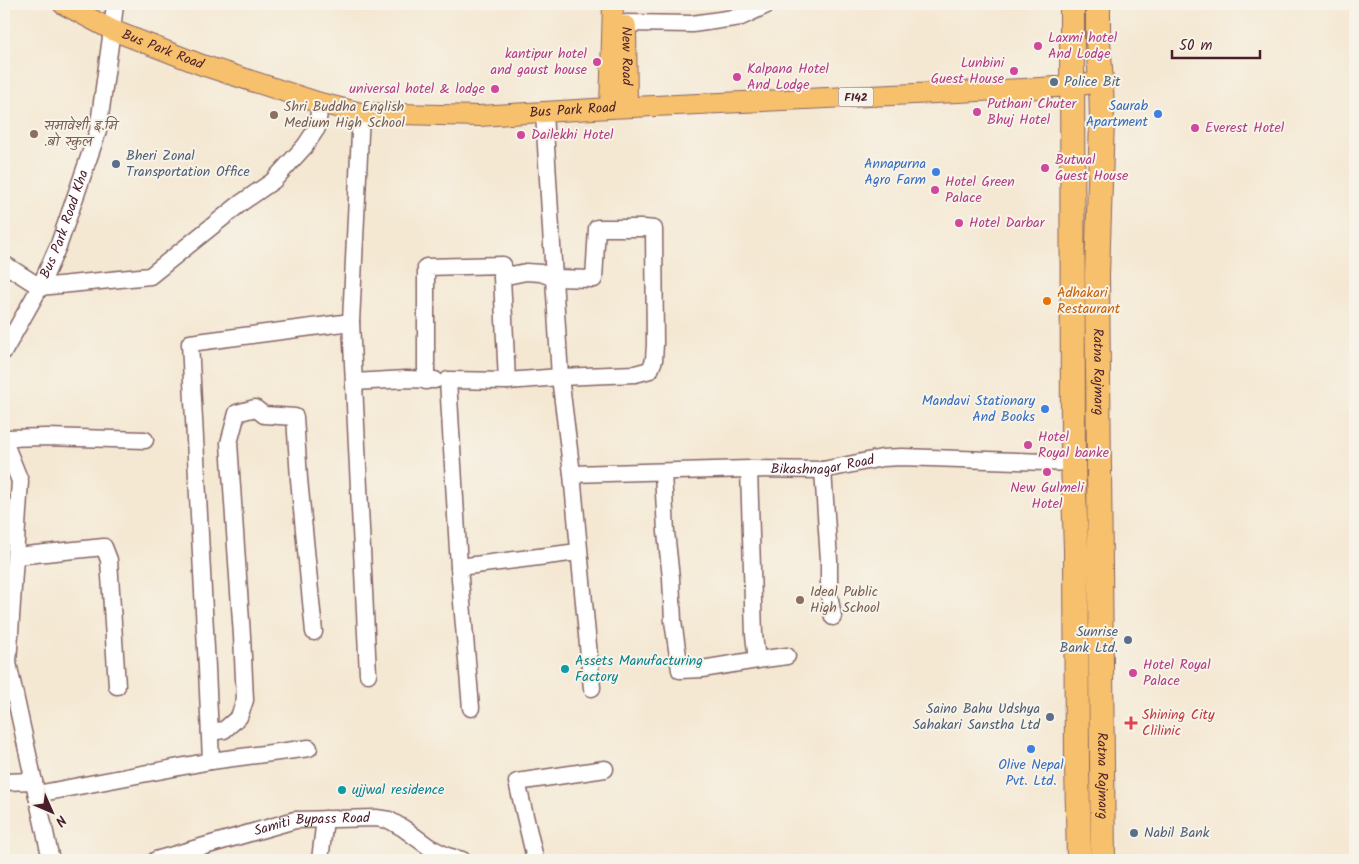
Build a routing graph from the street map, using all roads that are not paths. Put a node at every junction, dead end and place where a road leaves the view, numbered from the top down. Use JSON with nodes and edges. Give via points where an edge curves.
{"nodes":[{"id":1,"x":63,"y":4,"type":"edge"},
{"id":2,"x":114,"y":4,"type":"edge"},
{"id":3,"x":613,"y":4,"type":"edge"},
{"id":4,"x":769,"y":4,"type":"edge"},
{"id":5,"x":1072,"y":4,"type":"edge"},
{"id":6,"x":1098,"y":4,"type":"edge"},
{"id":7,"x":744,"y":10,"type":"edge"},
{"id":8,"x":626,"y":13,"type":"edge"},
{"id":9,"x":112,"y":30,"type":"junction"},
{"id":10,"x":1101,"y":82,"type":"junction"},
{"id":11,"x":1072,"y":86,"type":"junction"},
{"id":12,"x":320,"y":104,"type":"junction"},
{"id":13,"x":618,"y":107,"type":"junction"},
{"id":14,"x":361,"y":113,"type":"junction"},
{"id":15,"x":544,"y":113,"type":"junction"},
{"id":16,"x":4,"y":264,"type":"edge"},
{"id":17,"x":502,"y":277,"type":"junction"},
{"id":18,"x":554,"y":278,"type":"junction"},
{"id":19,"x":40,"y":287,"type":"junction"},
{"id":20,"x":351,"y":322,"type":"junction"},
{"id":21,"x":4,"y":351,"type":"edge"},
{"id":22,"x":560,"y":377,"type":"junction"},
{"id":23,"x":448,"y":380,"type":"junction"},
{"id":24,"x":426,"y":381,"type":"junction"},
{"id":25,"x":507,"y":381,"type":"junction"},
{"id":26,"x":354,"y":382,"type":"junction"},
{"id":27,"x":4,"y":439,"type":"edge"},
{"id":28,"x":145,"y":440,"type":"dead end"},
{"id":29,"x":1073,"y":463,"type":"junction"},
{"id":30,"x":749,"y":469,"type":"junction"},
{"id":31,"x":823,"y":470,"type":"junction"},
{"id":32,"x":664,"y":472,"type":"junction"},
{"id":33,"x":572,"y":474,"type":"junction"},
{"id":34,"x":1100,"y":547,"type":"junction"},
{"id":35,"x":1076,"y":550,"type":"junction"},
{"id":36,"x":578,"y":552,"type":"junction"},
{"id":37,"x":16,"y":556,"type":"junction"},
{"id":38,"x":459,"y":567,"type":"junction"},
{"id":39,"x":833,"y":617,"type":"dead end"},
{"id":40,"x":314,"y":632,"type":"dead end"},
{"id":41,"x":787,"y":656,"type":"dead end"},
{"id":42,"x":757,"y":660,"type":"junction"},
{"id":43,"x":368,"y":674,"type":"dead end"},
{"id":44,"x":117,"y":686,"type":"dead end"},
{"id":45,"x":592,"y":688,"type":"dead end"},
{"id":46,"x":470,"y":708,"type":"dead end"},
{"id":47,"x":210,"y":732,"type":"junction"},
{"id":48,"x":309,"y":748,"type":"dead end"},
{"id":49,"x":211,"y":761,"type":"junction"},
{"id":50,"x":605,"y":769,"type":"dead end"},
{"id":51,"x":4,"y":782,"type":"edge"},
{"id":52,"x":35,"y":787,"type":"junction"},
{"id":53,"x":325,"y":819,"type":"junction"},
{"id":54,"x":174,"y":857,"type":"edge"},
{"id":55,"x":51,"y":860,"type":"edge"},
{"id":56,"x":156,"y":860,"type":"edge"},
{"id":57,"x":320,"y":860,"type":"edge"},
{"id":58,"x":462,"y":860,"type":"edge"},
{"id":59,"x":533,"y":860,"type":"edge"},
{"id":60,"x":1079,"y":860,"type":"edge"},
{"id":61,"x":1103,"y":860,"type":"edge"}],
"edges":[{"from":1,"to":9,"type":"main road","name":"Bus Park Road"},
{"from":2,"to":9,"type":"street","name":"Bus Park Road Kha"},
{"from":3,"to":13,"type":"main road"},
{"from":4,"to":7,"type":"street"},
{"from":5,"to":11,"type":"highway","name":"Ratna Rajmarg"},
{"from":6,"to":10,"type":"highway","name":"Ratna Rajmarg"},
{"from":7,"to":8,"type":"street","via":[[692,24]]},
{"from":8,"to":13,"type":"main road","name":"New Road"},
{"from":9,"to":12,"type":"main road","name":"Bus Park Road","via":[[202,65]]},
{"from":9,"to":19,"type":"street","name":"Bus Park Road Kha","via":[[98,131],[60,244]]},
{"from":10,"to":11,"type":"main road","name":"Bus Park Road","number":"F142"},
{"from":10,"to":34,"type":"highway","name":"Ratna Rajmarg","via":[[1097,275]]},
{"from":11,"to":13,"type":"main road","name":"Bus Park Road","number":"F142"},
{"from":11,"to":29,"type":"highway","name":"Ratna Rajmarg"},
{"from":12,"to":14,"type":"main road","name":"Bus Park Road"},
{"from":12,"to":19,"type":"street","via":[[317,128],[305,146],[272,181],[150,276]]},
{"from":13,"to":15,"type":"main road","name":"Bus Park Road"},
{"from":14,"to":15,"type":"main road","name":"Bus Park Road","via":[[479,116]]},
{"from":14,"to":20,"type":"street"},
{"from":15,"to":18,"type":"street"},
{"from":16,"to":19,"type":"street"},
{"from":17,"to":18,"type":"street","via":[[526,272]]},
{"from":17,"to":24,"type":"street","via":[[503,264],[426,267]]},
{"from":17,"to":25,"type":"street"},
{"from":18,"to":22,"type":"street"},
{"from":18,"to":22,"type":"street","via":[[594,279],[597,228],[654,229],[655,344],[650,370],[636,374]]},
{"from":19,"to":21,"type":"street","name":"Bus Park Road Kha"},
{"from":20,"to":26,"type":"street"},
{"from":20,"to":47,"type":"street","via":[[190,344]]},
{"from":22,"to":25,"type":"street"},
{"from":22,"to":33,"type":"street"},
{"from":23,"to":24,"type":"street"},
{"from":23,"to":25,"type":"street"},
{"from":23,"to":38,"type":"street"},
{"from":24,"to":26,"type":"street"},
{"from":26,"to":43,"type":"street"},
{"from":27,"to":28,"type":"street","via":[[47,436]]},
{"from":27,"to":37,"type":"street","via":[[20,481]]},
{"from":29,"to":31,"type":"street","name":"Bikashnagar Road","via":[[902,457]]},
{"from":29,"to":35,"type":"highway","name":"Ratna Rajmarg"},
{"from":30,"to":31,"type":"street","name":"Bikashnagar Road"},
{"from":30,"to":32,"type":"street","name":"Bikashnagar Road"},
{"from":30,"to":42,"type":"street"},
{"from":31,"to":39,"type":"street"},
{"from":32,"to":33,"type":"street","name":"Bikashnagar Road"},
{"from":32,"to":42,"type":"street","via":[[672,621],[680,670]]},
{"from":33,"to":36,"type":"street"},
{"from":34,"to":35,"type":"highway"},
{"from":34,"to":61,"type":"highway","name":"Ratna Rajmarg"},
{"from":35,"to":60,"type":"highway","name":"Ratna Rajmarg"},
{"from":36,"to":38,"type":"street"},
{"from":36,"to":45,"type":"street"},
{"from":37,"to":44,"type":"street","via":[[104,547],[108,560]]},
{"from":37,"to":52,"type":"street","via":[[8,663]]},
{"from":38,"to":46,"type":"street"},
{"from":40,"to":47,"type":"street","via":[[294,417],[264,415],[255,408],[237,413],[228,443],[245,700],[240,717],[224,730]]},
{"from":41,"to":42,"type":"street"},
{"from":47,"to":49,"type":"street"},
{"from":48,"to":49,"type":"street"},
{"from":49,"to":52,"type":"street"},
{"from":50,"to":59,"type":"street","via":[[518,782]]},
{"from":51,"to":52,"type":"street"},
{"from":52,"to":55,"type":"street"},
{"from":53,"to":54,"type":"street","name":"Samiti Bypass Road","via":[[295,820]]},
{"from":53,"to":57,"type":"street"},
{"from":53,"to":58,"type":"street","name":"Samiti Bypass Road","via":[[389,820],[430,847]]},
{"from":54,"to":56,"type":"street","name":"Samiti Bypass Road"}]}
